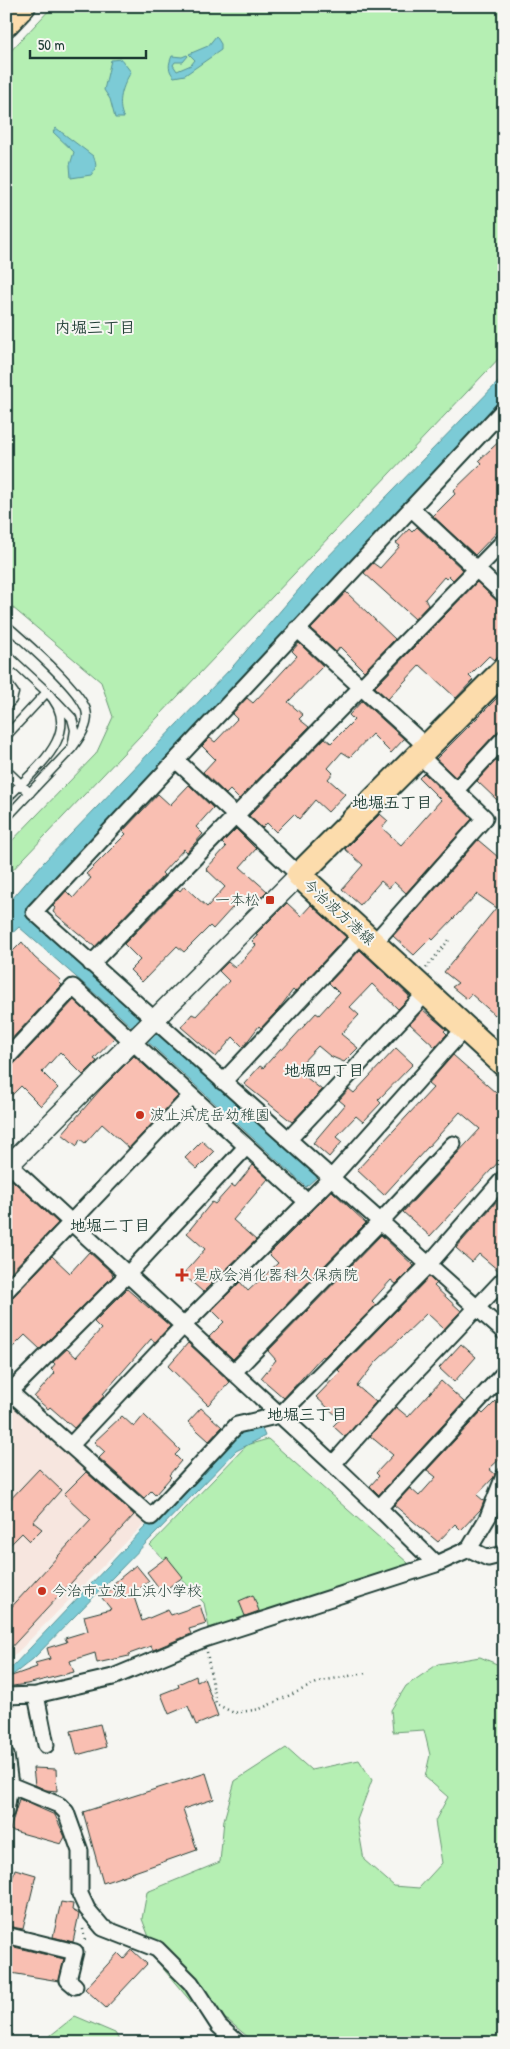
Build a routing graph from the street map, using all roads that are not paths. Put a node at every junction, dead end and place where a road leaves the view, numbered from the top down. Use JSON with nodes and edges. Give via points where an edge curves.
{"nodes":[{"id":1,"x":23,"y":6,"type":"edge"},
{"id":2,"x":6,"y":24,"type":"edge"},
{"id":3,"x":504,"y":409,"type":"edge"},
{"id":4,"x":410,"y":508,"type":"junction"},
{"id":5,"x":504,"y":541,"type":"edge"},
{"id":6,"x":476,"y":569,"type":"junction"},
{"id":7,"x":504,"y":594,"type":"edge"},
{"id":8,"x":6,"y":625,"type":"edge"},
{"id":9,"x":297,"y":630,"type":"junction"},
{"id":10,"x":6,"y":654,"type":"edge"},
{"id":11,"x":15,"y":663,"type":"junction"},
{"id":12,"x":504,"y":670,"type":"edge"},
{"id":13,"x":6,"y":672,"type":"edge"},
{"id":14,"x":6,"y":682,"type":"edge"},
{"id":15,"x":360,"y":687,"type":"junction"},
{"id":16,"x":47,"y":692,"type":"junction"},
{"id":17,"x":56,"y":701,"type":"junction"},
{"id":18,"x":6,"y":706,"type":"edge"},
{"id":19,"x":6,"y":736,"type":"edge"},
{"id":20,"x":504,"y":738,"type":"edge"},
{"id":21,"x":72,"y":748,"type":"junction"},
{"id":22,"x":423,"y":751,"type":"junction"},
{"id":23,"x":176,"y":760,"type":"junction"},
{"id":24,"x":6,"y":770,"type":"edge"},
{"id":25,"x":21,"y":784,"type":"junction"},
{"id":26,"x":457,"y":789,"type":"junction"},
{"id":27,"x":30,"y":792,"type":"junction"},
{"id":28,"x":6,"y":799,"type":"edge"},
{"id":29,"x":235,"y":816,"type":"junction"},
{"id":30,"x":6,"y":818,"type":"edge"},
{"id":31,"x":299,"y":875,"type":"junction"},
{"id":32,"x":368,"y":938,"type":"junction"},
{"id":33,"x":91,"y":964,"type":"junction"},
{"id":34,"x":420,"y":987,"type":"junction"},
{"id":35,"x":153,"y":1020,"type":"junction"},
{"id":36,"x":464,"y":1028,"type":"junction"},
{"id":37,"x":133,"y":1042,"type":"junction"},
{"id":38,"x":6,"y":1059,"type":"edge"},
{"id":39,"x":504,"y":1064,"type":"edge"},
{"id":40,"x":223,"y":1082,"type":"junction"},
{"id":41,"x":191,"y":1096,"type":"junction"},
{"id":42,"x":289,"y":1139,"type":"junction"},
{"id":43,"x":453,"y":1144,"type":"dead end"},
{"id":44,"x":246,"y":1147,"type":"junction"},
{"id":45,"x":7,"y":1165,"type":"edge"},
{"id":46,"x":332,"y":1177,"type":"junction"},
{"id":47,"x":504,"y":1178,"type":"edge"},
{"id":48,"x":306,"y":1201,"type":"junction"},
{"id":49,"x":381,"y":1221,"type":"junction"},
{"id":50,"x":71,"y":1223,"type":"junction"},
{"id":51,"x":429,"y":1264,"type":"junction"},
{"id":52,"x":127,"y":1275,"type":"junction"},
{"id":53,"x":504,"y":1279,"type":"edge"},
{"id":54,"x":6,"y":1291,"type":"edge"},
{"id":55,"x":477,"y":1308,"type":"junction"},
{"id":56,"x":182,"y":1327,"type":"junction"},
{"id":57,"x":504,"y":1332,"type":"edge"},
{"id":58,"x":233,"y":1373,"type":"junction"},
{"id":59,"x":504,"y":1373,"type":"edge"},
{"id":60,"x":8,"y":1391,"type":"edge"},
{"id":61,"x":280,"y":1415,"type":"junction"},
{"id":62,"x":71,"y":1445,"type":"junction"},
{"id":63,"x":333,"y":1464,"type":"junction"},
{"id":64,"x":504,"y":1476,"type":"edge"},
{"id":65,"x":379,"y":1508,"type":"junction"},
{"id":66,"x":469,"y":1549,"type":"junction"},
{"id":67,"x":504,"y":1554,"type":"edge"},
{"id":68,"x":436,"y":1564,"type":"junction"},
{"id":69,"x":36,"y":1695,"type":"junction"},
{"id":70,"x":6,"y":1696,"type":"edge"},
{"id":71,"x":46,"y":1745,"type":"dead end"},
{"id":72,"x":6,"y":1755,"type":"edge"},
{"id":73,"x":10,"y":1785,"type":"junction"},
{"id":74,"x":6,"y":1811,"type":"edge"},
{"id":75,"x":6,"y":1935,"type":"edge"},
{"id":76,"x":75,"y":1986,"type":"dead end"},
{"id":77,"x":238,"y":2043,"type":"edge"}],
"edges":[{"from":1,"to":2,"type":"main road"},
{"from":3,"to":4,"type":"street"},
{"from":4,"to":6,"type":"street"},
{"from":4,"to":9,"type":"street"},
{"from":5,"to":6,"type":"street"},
{"from":6,"to":7,"type":"street"},
{"from":6,"to":15,"type":"street"},
{"from":8,"to":21,"type":"lane","via":[[69,686],[86,710],[83,734]]},
{"from":9,"to":15,"type":"street"},
{"from":9,"to":23,"type":"street"},
{"from":10,"to":11,"type":"lane"},
{"from":11,"to":13,"type":"lane"},
{"from":11,"to":16,"type":"lane"},
{"from":12,"to":22,"type":"main road","name":"今治波方港線"},
{"from":14,"to":18,"type":"lane","via":[[14,693]]},
{"from":15,"to":22,"type":"street"},
{"from":15,"to":29,"type":"street"},
{"from":16,"to":17,"type":"lane"},
{"from":16,"to":19,"type":"lane"},
{"from":17,"to":21,"type":"lane","via":[[72,718],[75,730]]},
{"from":17,"to":25,"type":"lane","via":[[63,726],[60,736]]},
{"from":20,"to":26,"type":"street"},
{"from":21,"to":27,"type":"lane"},
{"from":22,"to":26,"type":"street"},
{"from":22,"to":31,"type":"main road","name":"今治波方港線"},
{"from":23,"to":29,"type":"street"},
{"from":23,"to":33,"type":"street","via":[[34,912]]},
{"from":24,"to":25,"type":"lane"},
{"from":25,"to":27,"type":"lane"},
{"from":25,"to":28,"type":"lane"},
{"from":26,"to":32,"type":"street","via":[[485,818]]},
{"from":27,"to":30,"type":"lane"},
{"from":29,"to":31,"type":"street"},
{"from":29,"to":33,"type":"street"},
{"from":31,"to":32,"type":"main road","name":"今治波方港線"},
{"from":31,"to":35,"type":"street"},
{"from":32,"to":34,"type":"main road","name":"今治波方港線"},
{"from":32,"to":40,"type":"street"},
{"from":33,"to":35,"type":"street"},
{"from":34,"to":36,"type":"main road","name":"今治波方港線"},
{"from":34,"to":42,"type":"street"},
{"from":35,"to":37,"type":"street"},
{"from":35,"to":40,"type":"street"},
{"from":36,"to":39,"type":"main road","name":"今治波方港線"},
{"from":36,"to":46,"type":"street"},
{"from":37,"to":38,"type":"street","via":[[73,987]]},
{"from":37,"to":41,"type":"street"},
{"from":37,"to":45,"type":"street"},
{"from":40,"to":42,"type":"street"},
{"from":41,"to":44,"type":"street"},
{"from":41,"to":50,"type":"street"},
{"from":42,"to":46,"type":"street"},
{"from":43,"to":49,"type":"street"},
{"from":44,"to":48,"type":"street"},
{"from":44,"to":52,"type":"street"},
{"from":45,"to":50,"type":"street"},
{"from":46,"to":48,"type":"street"},
{"from":46,"to":49,"type":"street"},
{"from":47,"to":51,"type":"street"},
{"from":48,"to":56,"type":"street"},
{"from":49,"to":51,"type":"street"},
{"from":49,"to":58,"type":"street"},
{"from":50,"to":52,"type":"street"},
{"from":50,"to":54,"type":"street"},
{"from":51,"to":55,"type":"street"},
{"from":51,"to":61,"type":"street"},
{"from":52,"to":56,"type":"street"},
{"from":52,"to":60,"type":"street"},
{"from":53,"to":55,"type":"street"},
{"from":55,"to":57,"type":"street"},
{"from":55,"to":63,"type":"street"},
{"from":56,"to":58,"type":"street"},
{"from":56,"to":62,"type":"street"},
{"from":58,"to":61,"type":"street"},
{"from":59,"to":65,"type":"street"},
{"from":60,"to":62,"type":"street"},
{"from":61,"to":62,"type":"street","via":[[237,1425],[151,1517]]},
{"from":61,"to":63,"type":"street"},
{"from":63,"to":65,"type":"street"},
{"from":64,"to":66,"type":"street","via":[[488,1517]]},
{"from":65,"to":68,"type":"street"},
{"from":66,"to":67,"type":"street","via":[[488,1558]]},
{"from":66,"to":68,"type":"street"},
{"from":68,"to":69,"type":"street","via":[[204,1639],[113,1678]]},
{"from":69,"to":70,"type":"street"},
{"from":69,"to":71,"type":"street"},
{"from":72,"to":73,"type":"street"},
{"from":73,"to":74,"type":"street"},
{"from":73,"to":77,"type":"street","via":[[59,1805],[66,1812],[80,1851],[80,1894],[103,1928],[157,1949],[191,1983],[219,2026]]},
{"from":75,"to":76,"type":"street","via":[[75,1952],[68,1980]]}]}
